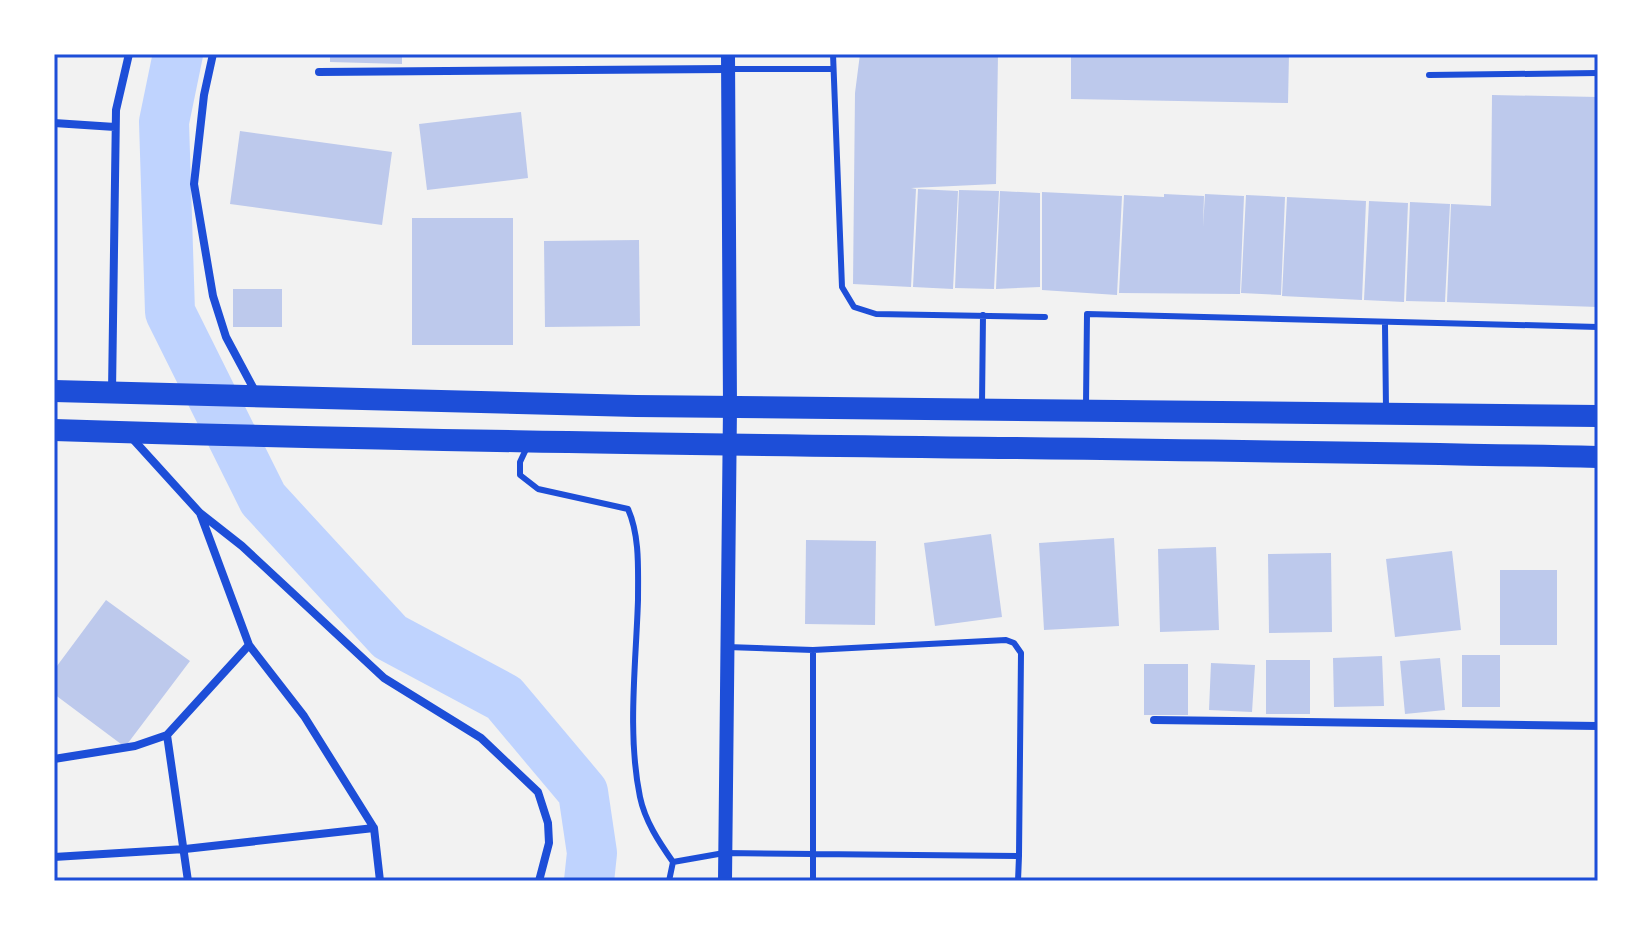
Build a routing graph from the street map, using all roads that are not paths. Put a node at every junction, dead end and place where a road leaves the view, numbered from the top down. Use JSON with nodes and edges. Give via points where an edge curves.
{"nodes":[{"id":1,"x":129,"y":54,"type":"edge"},
{"id":2,"x":213,"y":54,"type":"edge"},
{"id":3,"x":833,"y":54,"type":"edge"},
{"id":4,"x":728,"y":62,"type":"edge"},
{"id":5,"x":833,"y":69,"type":"junction"},
{"id":6,"x":319,"y":72,"type":"dead end"},
{"id":7,"x":1598,"y":73,"type":"edge"},
{"id":8,"x":1429,"y":75,"type":"dead end"},
{"id":9,"x":54,"y":123,"type":"edge"},
{"id":10,"x":115,"y":127,"type":"junction"},
{"id":11,"x":983,"y":315,"type":"junction"},
{"id":12,"x":1045,"y":317,"type":"dead end"},
{"id":13,"x":1385,"y":325,"type":"junction"},
{"id":14,"x":1598,"y":327,"type":"edge"},
{"id":15,"x":54,"y":391,"type":"edge"},
{"id":16,"x":112,"y":393,"type":"junction"},
{"id":17,"x":249,"y":397,"type":"junction"},
{"id":18,"x":729,"y":407,"type":"junction"},
{"id":19,"x":982,"y":411,"type":"junction"},
{"id":20,"x":1085,"y":412,"type":"junction"},
{"id":21,"x":1386,"y":416,"type":"junction"},
{"id":22,"x":1598,"y":416,"type":"edge"},
{"id":23,"x":54,"y":430,"type":"edge"},
{"id":24,"x":126,"y":432,"type":"junction"},
{"id":25,"x":529,"y":442,"type":"junction"},
{"id":26,"x":730,"y":447,"type":"junction"},
{"id":27,"x":1598,"y":457,"type":"edge"},
{"id":28,"x":200,"y":513,"type":"junction"},
{"id":29,"x":249,"y":645,"type":"junction"},
{"id":30,"x":727,"y":647,"type":"junction"},
{"id":31,"x":813,"y":650,"type":"junction"},
{"id":32,"x":1154,"y":720,"type":"dead end"},
{"id":33,"x":1598,"y":726,"type":"edge"},
{"id":34,"x":167,"y":735,"type":"junction"},
{"id":35,"x":54,"y":759,"type":"edge"},
{"id":36,"x":374,"y":828,"type":"junction"},
{"id":37,"x":185,"y":849,"type":"junction"},
{"id":38,"x":724,"y":853,"type":"junction"},
{"id":39,"x":812,"y":856,"type":"junction"},
{"id":40,"x":1019,"y":856,"type":"junction"},
{"id":41,"x":54,"y":857,"type":"edge"},
{"id":42,"x":673,"y":862,"type":"junction"},
{"id":43,"x":188,"y":881,"type":"edge"},
{"id":44,"x":380,"y":881,"type":"edge"},
{"id":45,"x":539,"y":881,"type":"edge"},
{"id":46,"x":669,"y":881,"type":"edge"},
{"id":47,"x":725,"y":881,"type":"edge"},
{"id":48,"x":813,"y":881,"type":"edge"},
{"id":49,"x":1018,"y":881,"type":"edge"}],
"edges":[{"from":1,"to":10,"type":"street"},
{"from":2,"to":17,"type":"street","via":[[194,184],[213,296]]},
{"from":3,"to":5,"type":"lane"},
{"from":4,"to":5,"type":"lane"},
{"from":4,"to":6,"type":"street"},
{"from":4,"to":18,"type":"street"},
{"from":5,"to":11,"type":"lane","via":[[842,287],[854,307],[876,314]]},
{"from":7,"to":8,"type":"lane"},
{"from":9,"to":10,"type":"street"},
{"from":10,"to":16,"type":"street"},
{"from":11,"to":12,"type":"lane"},
{"from":11,"to":19,"type":"lane"},
{"from":13,"to":14,"type":"lane"},
{"from":13,"to":20,"type":"lane","via":[[1087,314]]},
{"from":13,"to":21,"type":"lane"},
{"from":15,"to":16,"type":"highway"},
{"from":16,"to":17,"type":"highway"},
{"from":17,"to":18,"type":"highway"},
{"from":18,"to":19,"type":"highway"},
{"from":18,"to":26,"type":"street"},
{"from":19,"to":20,"type":"highway"},
{"from":20,"to":21,"type":"highway"},
{"from":21,"to":22,"type":"highway"},
{"from":23,"to":24,"type":"highway"},
{"from":24,"to":25,"type":"highway"},
{"from":24,"to":28,"type":"street"},
{"from":25,"to":26,"type":"highway"},
{"from":25,"to":42,"type":"lane","via":[[520,475],[538,489],[628,509],[634,524],[640,798],[654,835]]},
{"from":26,"to":27,"type":"highway","via":[[914,445]]},
{"from":26,"to":30,"type":"street"},
{"from":28,"to":29,"type":"street"},
{"from":28,"to":45,"type":"street","via":[[384,678],[481,738],[538,792],[549,843]]},
{"from":29,"to":34,"type":"street"},
{"from":29,"to":36,"type":"street","via":[[304,716]]},
{"from":30,"to":31,"type":"lane"},
{"from":30,"to":38,"type":"street"},
{"from":31,"to":39,"type":"lane"},
{"from":31,"to":40,"type":"lane","via":[[1014,643],[1021,653]]},
{"from":32,"to":33,"type":"street"},
{"from":34,"to":35,"type":"street","via":[[135,746]]},
{"from":34,"to":37,"type":"street"},
{"from":36,"to":37,"type":"street"},
{"from":36,"to":44,"type":"street"},
{"from":37,"to":41,"type":"street"},
{"from":37,"to":43,"type":"street"},
{"from":38,"to":39,"type":"lane"},
{"from":38,"to":42,"type":"lane"},
{"from":38,"to":47,"type":"street"},
{"from":39,"to":40,"type":"lane"},
{"from":39,"to":48,"type":"lane"},
{"from":40,"to":49,"type":"lane"},
{"from":42,"to":46,"type":"lane"}]}
